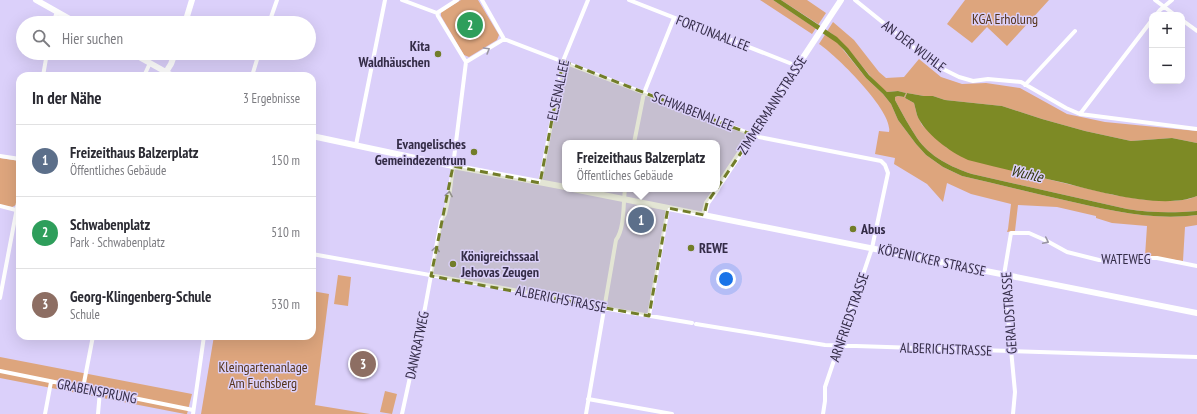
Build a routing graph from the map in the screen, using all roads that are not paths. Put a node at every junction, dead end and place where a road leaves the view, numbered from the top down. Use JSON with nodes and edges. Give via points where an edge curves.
{"nodes":[{"id":1,"x":36,"y":0,"type":"edge"},
{"id":2,"x":192,"y":0,"type":"edge"},
{"id":3,"x":276,"y":0,"type":"edge"},
{"id":4,"x":385,"y":0,"type":"edge"},
{"id":5,"x":402,"y":0,"type":"edge"},
{"id":6,"x":457,"y":0,"type":"edge"},
{"id":7,"x":482,"y":0,"type":"edge"},
{"id":8,"x":588,"y":0,"type":"edge"},
{"id":9,"x":629,"y":0,"type":"edge"},
{"id":10,"x":841,"y":0,"type":"edge"},
{"id":11,"x":855,"y":0,"type":"edge"},
{"id":12,"x":1156,"y":0,"type":"edge"},
{"id":13,"x":1172,"y":0,"type":"edge"},
{"id":14,"x":1164,"y":6,"type":"junction"},
{"id":15,"x":57,"y":12,"type":"junction"},
{"id":16,"x":1158,"y":12,"type":"edge"},
{"id":17,"x":1171,"y":12,"type":"edge"},
{"id":18,"x":437,"y":13,"type":"junction"},
{"id":19,"x":56,"y":16,"type":"edge"},
{"id":20,"x":64,"y":16,"type":"edge"},
{"id":21,"x":187,"y":16,"type":"edge"},
{"id":22,"x":271,"y":16,"type":"edge"},
{"id":23,"x":674,"y":18,"type":"junction"},
{"id":24,"x":1185,"y":22,"type":"edge"},
{"id":25,"x":1149,"y":24,"type":"edge"},
{"id":26,"x":1075,"y":31,"type":"dead end"},
{"id":27,"x":1197,"y":31,"type":"edge"},
{"id":28,"x":504,"y":39,"type":"junction"},
{"id":29,"x":46,"y":60,"type":"edge"},
{"id":30,"x":145,"y":60,"type":"edge"},
{"id":31,"x":172,"y":60,"type":"edge"},
{"id":32,"x":257,"y":60,"type":"edge"},
{"id":33,"x":466,"y":62,"type":"junction"},
{"id":34,"x":563,"y":62,"type":"junction"},
{"id":35,"x":150,"y":63,"type":"junction"},
{"id":36,"x":797,"y":67,"type":"junction"},
{"id":37,"x":44,"y":72,"type":"edge"},
{"id":38,"x":146,"y":72,"type":"edge"},
{"id":39,"x":166,"y":72,"type":"joint"},
{"id":40,"x":253,"y":72,"type":"edge"},
{"id":41,"x":1025,"y":85,"type":"junction"},
{"id":42,"x":644,"y":93,"type":"junction"},
{"id":43,"x":1080,"y":114,"type":"junction"},
{"id":44,"x":1197,"y":129,"type":"edge"},
{"id":45,"x":753,"y":134,"type":"junction"},
{"id":46,"x":316,"y":137,"type":"edge"},
{"id":47,"x":635,"y":140,"type":"edge"},
{"id":48,"x":356,"y":145,"type":"junction"},
{"id":49,"x":0,"y":156,"type":"edge"},
{"id":50,"x":16,"y":159,"type":"edge"},
{"id":51,"x":886,"y":165,"type":"joint"},
{"id":52,"x":453,"y":166,"type":"junction"},
{"id":53,"x":540,"y":183,"type":"junction"},
{"id":54,"x":720,"y":184,"type":"edge"},
{"id":55,"x":562,"y":187,"type":"edge"},
{"id":56,"x":588,"y":192,"type":"edge"},
{"id":57,"x":625,"y":192,"type":"edge"},
{"id":58,"x":715,"y":192,"type":"edge"},
{"id":59,"x":624,"y":199,"type":"junction"},
{"id":60,"x":0,"y":206,"type":"edge"},
{"id":61,"x":668,"y":208,"type":"junction"},
{"id":62,"x":16,"y":210,"type":"joint"},
{"id":63,"x":704,"y":215,"type":"junction"},
{"id":64,"x":1011,"y":233,"type":"joint"},
{"id":65,"x":873,"y":245,"type":"junction"},
{"id":66,"x":316,"y":255,"type":"edge"},
{"id":67,"x":1197,"y":266,"type":"edge"},
{"id":68,"x":1004,"y":275,"type":"junction"},
{"id":69,"x":431,"y":276,"type":"junction"},
{"id":70,"x":0,"y":298,"type":"edge"},
{"id":71,"x":604,"y":307,"type":"junction"},
{"id":72,"x":1197,"y":313,"type":"edge"},
{"id":73,"x":649,"y":316,"type":"junction"},
{"id":74,"x":92,"y":340,"type":"edge"},
{"id":75,"x":203,"y":340,"type":"edge"},
{"id":76,"x":840,"y":345,"type":"junction"},
{"id":77,"x":1012,"y":351,"type":"junction"},
{"id":78,"x":1197,"y":357,"type":"edge"},
{"id":79,"x":0,"y":371,"type":"edge"},
{"id":80,"x":51,"y":382,"type":"junction"},
{"id":81,"x":83,"y":388,"type":"junction"},
{"id":82,"x":100,"y":391,"type":"junction"},
{"id":83,"x":588,"y":399,"type":"junction"},
{"id":84,"x":193,"y":412,"type":"edge"},
{"id":85,"x":45,"y":414,"type":"edge"},
{"id":86,"x":98,"y":414,"type":"edge"},
{"id":87,"x":402,"y":414,"type":"edge"},
{"id":88,"x":586,"y":414,"type":"edge"},
{"id":89,"x":672,"y":414,"type":"edge"},
{"id":90,"x":823,"y":414,"type":"edge"},
{"id":91,"x":1013,"y":414,"type":"edge"}],
"edges":[{"from":1,"to":15,"type":"main road"},
{"from":2,"to":21,"type":"main road"},
{"from":3,"to":22,"type":"street"},
{"from":4,"to":48,"type":"street"},
{"from":5,"to":18,"type":"street"},
{"from":6,"to":18,"type":"street"},
{"from":7,"to":28,"type":"street"},
{"from":8,"to":34,"type":"street","name":"ELSENALLEE"},
{"from":9,"to":23,"type":"street","name":"FORTUNAALLEE"},
{"from":10,"to":36,"type":"main road","name":"ZIMMERMANNSTRASSE"},
{"from":11,"to":41,"type":"street","name":"AN DER WUHLE","via":[[945,70],[973,81],[988,79],[1021,82]]},
{"from":12,"to":14,"type":"street"},
{"from":13,"to":14,"type":"street"},
{"from":14,"to":16,"type":"street"},
{"from":14,"to":17,"type":"street"},
{"from":15,"to":19,"type":"street"},
{"from":15,"to":20,"type":"main road"},
{"from":18,"to":33,"type":"street"},
{"from":23,"to":36,"type":"street","name":"FORTUNAALLEE"},
{"from":23,"to":42,"type":"street"},
{"from":24,"to":27,"type":"street"},
{"from":25,"to":43,"type":"street"},
{"from":26,"to":41,"type":"street"},
{"from":33,"to":28,"type":"street","one_way":true},
{"from":28,"to":34,"type":"street","name":"SCHWABENALLEE"},
{"from":29,"to":37,"type":"street"},
{"from":30,"to":35,"type":"main road"},
{"from":31,"to":39,"type":"main road"},
{"from":32,"to":40,"type":"street"},
{"from":33,"to":52,"type":"street","name":"DANKRATWEG"},
{"from":34,"to":42,"type":"street","name":"SCHWABENALLEE"},
{"from":34,"to":53,"type":"street","name":"ELSENALLEE"},
{"from":35,"to":38,"type":"street"},
{"from":35,"to":39,"type":"main road"},
{"from":36,"to":45,"type":"main road","name":"ZIMMERMANNSTRASSE"},
{"from":41,"to":43,"type":"street","name":"AN DER WUHLE"},
{"from":42,"to":45,"type":"street","name":"SCHWABENALLEE"},
{"from":42,"to":47,"type":"street"},
{"from":43,"to":44,"type":"street","name":"AN DER WUHLE"},
{"from":45,"to":51,"type":"street","name":"SCHWABENALLEE","via":[[881,161]]},
{"from":45,"to":54,"type":"main road","name":"ZIMMERMANNSTRASSE"},
{"from":46,"to":48,"type":"main road"},
{"from":48,"to":52,"type":"main road"},
{"from":49,"to":50,"type":"street"},
{"from":51,"to":65,"type":"street","name":"ARNFRIEDSTRASSE","via":[[888,174]]},
{"from":52,"to":53,"type":"main road"},
{"from":69,"to":52,"type":"street","name":"DANKRATWEG","one_way":true},
{"from":53,"to":55,"type":"main road"},
{"from":56,"to":59,"type":"main road","name":"KÖPENICKER STRASSE"},
{"from":57,"to":59,"type":"street"},
{"from":58,"to":63,"type":"main road","name":"ZIMMERMANNSTRASSE","via":[[707,203]]},
{"from":59,"to":61,"type":"main road","name":"KÖPENICKER STRASSE"},
{"from":59,"to":71,"type":"street"},
{"from":60,"to":62,"type":"street"},
{"from":61,"to":63,"type":"main road","name":"KÖPENICKER STRASSE"},
{"from":61,"to":73,"type":"street"},
{"from":62,"to":70,"type":"street"},
{"from":63,"to":65,"type":"main road","name":"KÖPENICKER STRASSE"},
{"from":64,"to":67,"type":"street","name":"WATEWEG","one_way":true,"via":[[1029,233],[1067,252],[1099,260],[1157,258]]},
{"from":64,"to":68,"type":"street","name":"GERALDSTRASSE"},
{"from":65,"to":68,"type":"main road","name":"KÖPENICKER STRASSE"},
{"from":65,"to":76,"type":"street","name":"ARNFRIEDSTRASSE"},
{"from":66,"to":69,"type":"street","name":"ALBERICHSTRASSE"},
{"from":68,"to":72,"type":"main road","name":"KÖPENICKER STRASSE"},
{"from":68,"to":77,"type":"street","name":"GERALDSTRASSE"},
{"from":69,"to":71,"type":"street","name":"ALBERICHSTRASSE"},
{"from":69,"to":87,"type":"street","name":"DANKRATWEG"},
{"from":71,"to":73,"type":"street","name":"ALBERICHSTRASSE"},
{"from":71,"to":83,"type":"street"},
{"from":73,"to":76,"type":"street","name":"ALBERICHSTRASSE","via":[[819,345]]},
{"from":74,"to":81,"type":"street"},
{"from":75,"to":84,"type":"street"},
{"from":76,"to":77,"type":"street","name":"ALBERICHSTRASSE"},
{"from":76,"to":90,"type":"street","name":"ARNFRIEDSTRASSE","via":[[825,387]]},
{"from":77,"to":78,"type":"street","name":"ALBERICHSTRASSE"},
{"from":77,"to":91,"type":"street","name":"GERALDSTRASSE","via":[[1015,392]]},
{"from":79,"to":80,"type":"street","name":"GRABENSPRUNG"},
{"from":80,"to":81,"type":"street","name":"GRABENSPRUNG"},
{"from":80,"to":85,"type":"street"},
{"from":81,"to":82,"type":"street","name":"GRABENSPRUNG"},
{"from":82,"to":84,"type":"street","name":"GRABENSPRUNG"},
{"from":82,"to":86,"type":"street"},
{"from":83,"to":88,"type":"street"},
{"from":83,"to":89,"type":"street"}]}
